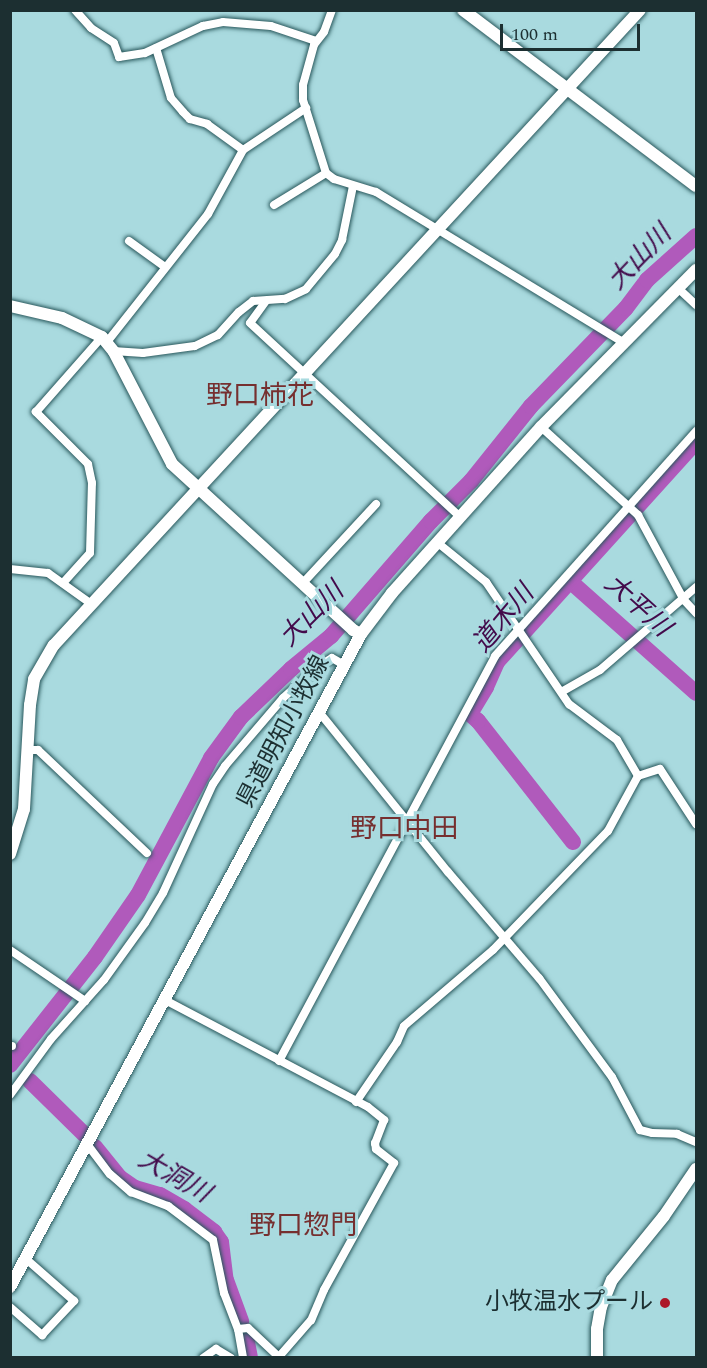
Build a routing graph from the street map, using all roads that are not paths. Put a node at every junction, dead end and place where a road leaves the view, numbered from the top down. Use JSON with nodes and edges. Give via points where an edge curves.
{"nodes":[{"id":1,"x":75,"y":10,"type":"edge"},
{"id":2,"x":332,"y":10,"type":"edge"},
{"id":3,"x":463,"y":10,"type":"edge"},
{"id":4,"x":640,"y":10,"type":"edge"},
{"id":5,"x":316,"y":41,"type":"junction"},
{"id":6,"x":156,"y":48,"type":"junction"},
{"id":7,"x":568,"y":88,"type":"junction"},
{"id":8,"x":306,"y":108,"type":"junction"},
{"id":9,"x":243,"y":150,"type":"junction"},
{"id":10,"x":326,"y":173,"type":"junction"},
{"id":11,"x":353,"y":186,"type":"junction"},
{"id":12,"x":696,"y":186,"type":"edge"},
{"id":13,"x":274,"y":205,"type":"dead end"},
{"id":14,"x":439,"y":229,"type":"junction"},
{"id":15,"x":129,"y":241,"type":"dead end"},
{"id":16,"x":165,"y":267,"type":"junction"},
{"id":17,"x":696,"y":270,"type":"edge"},
{"id":18,"x":680,"y":290,"type":"junction"},
{"id":19,"x":266,"y":301,"type":"junction"},
{"id":20,"x":696,"y":305,"type":"edge"},
{"id":21,"x":10,"y":306,"type":"edge"},
{"id":22,"x":619,"y":339,"type":"junction"},
{"id":23,"x":107,"y":343,"type":"junction"},
{"id":24,"x":306,"y":375,"type":"junction"},
{"id":25,"x":540,"y":427,"type":"junction"},
{"id":26,"x":696,"y":431,"type":"edge"},
{"id":27,"x":197,"y":488,"type":"junction"},
{"id":28,"x":376,"y":504,"type":"dead end"},
{"id":29,"x":633,"y":511,"type":"junction"},
{"id":30,"x":459,"y":516,"type":"junction"},
{"id":31,"x":438,"y":543,"type":"junction"},
{"id":32,"x":10,"y":569,"type":"edge"},
{"id":33,"x":63,"y":583,"type":"junction"},
{"id":34,"x":696,"y":587,"type":"edge"},
{"id":35,"x":306,"y":588,"type":"junction"},
{"id":36,"x":684,"y":600,"type":"junction"},
{"id":37,"x":90,"y":603,"type":"junction"},
{"id":38,"x":696,"y":613,"type":"edge"},
{"id":39,"x":519,"y":628,"type":"junction"},
{"id":40,"x":357,"y":632,"type":"junction"},
{"id":41,"x":344,"y":664,"type":"junction"},
{"id":42,"x":563,"y":692,"type":"junction"},
{"id":43,"x":320,"y":713,"type":"junction"},
{"id":44,"x":28,"y":750,"type":"junction"},
{"id":45,"x":638,"y":776,"type":"junction"},
{"id":46,"x":407,"y":821,"type":"junction"},
{"id":47,"x":696,"y":824,"type":"edge"},
{"id":48,"x":147,"y":853,"type":"dead end"},
{"id":49,"x":10,"y":854,"type":"edge"},
{"id":50,"x":503,"y":938,"type":"junction"},
{"id":51,"x":10,"y":950,"type":"edge"},
{"id":52,"x":83,"y":1000,"type":"junction"},
{"id":53,"x":165,"y":1000,"type":"junction"},
{"id":54,"x":279,"y":1061,"type":"junction"},
{"id":55,"x":10,"y":1095,"type":"edge"},
{"id":56,"x":356,"y":1102,"type":"junction"},
{"id":57,"x":696,"y":1142,"type":"edge"},
{"id":58,"x":87,"y":1144,"type":"junction"},
{"id":59,"x":696,"y":1169,"type":"edge"},
{"id":60,"x":26,"y":1259,"type":"junction"},
{"id":61,"x":10,"y":1287,"type":"edge"},
{"id":62,"x":10,"y":1307,"type":"edge"},
{"id":63,"x":238,"y":1329,"type":"junction"},
{"id":64,"x":279,"y":1357,"type":"edge"},
{"id":65,"x":203,"y":1358,"type":"edge"},
{"id":66,"x":231,"y":1358,"type":"edge"},
{"id":67,"x":243,"y":1358,"type":"edge"},
{"id":68,"x":597,"y":1358,"type":"edge"}],
"edges":[{"from":1,"to":6,"type":"street","via":[[84,22],[114,43],[119,57]]},
{"from":2,"to":5,"type":"street"},
{"from":3,"to":7,"type":"street"},
{"from":4,"to":7,"type":"street"},
{"from":5,"to":6,"type":"street","via":[[271,26],[223,22],[202,26]]},
{"from":5,"to":8,"type":"street","via":[[304,78]]},
{"from":6,"to":9,"type":"street","via":[[168,89],[183,112]]},
{"from":7,"to":12,"type":"street"},
{"from":7,"to":14,"type":"street"},
{"from":8,"to":9,"type":"street"},
{"from":8,"to":10,"type":"street"},
{"from":9,"to":16,"type":"street","via":[[208,214]]},
{"from":10,"to":11,"type":"street"},
{"from":10,"to":13,"type":"street"},
{"from":11,"to":14,"type":"street","via":[[376,192]]},
{"from":11,"to":19,"type":"street","via":[[342,240],[335,254],[306,289]]},
{"from":14,"to":22,"type":"street"},
{"from":14,"to":24,"type":"street"},
{"from":15,"to":16,"type":"street"},
{"from":16,"to":23,"type":"street"},
{"from":17,"to":18,"type":"street","name":"県道明知小牧線"},
{"from":18,"to":20,"type":"street"},
{"from":18,"to":22,"type":"street","name":"県道明知小牧線"},
{"from":19,"to":23,"type":"street","via":[[253,301],[218,335],[195,346],[142,353]]},
{"from":19,"to":24,"type":"street","via":[[250,323]]},
{"from":21,"to":23,"type":"street","via":[[62,318]]},
{"from":22,"to":25,"type":"street","name":"県道明知小牧線"},
{"from":23,"to":27,"type":"street","via":[[165,455]]},
{"from":23,"to":33,"type":"street","via":[[36,412],[88,464],[92,483],[90,554]]},
{"from":24,"to":27,"type":"street"},
{"from":24,"to":30,"type":"street"},
{"from":25,"to":29,"type":"street"},
{"from":25,"to":30,"type":"street","name":"県道明知小牧線"},
{"from":26,"to":29,"type":"street"},
{"from":27,"to":35,"type":"street"},
{"from":27,"to":37,"type":"street"},
{"from":28,"to":35,"type":"street"},
{"from":29,"to":36,"type":"street"},
{"from":29,"to":39,"type":"street"},
{"from":30,"to":31,"type":"street","name":"県道明知小牧線"},
{"from":31,"to":39,"type":"street","via":[[480,575]]},
{"from":31,"to":40,"type":"street","name":"県道明知小牧線"},
{"from":32,"to":33,"type":"street","via":[[48,573]]},
{"from":33,"to":37,"type":"street"},
{"from":34,"to":36,"type":"street"},
{"from":35,"to":40,"type":"street"},
{"from":36,"to":38,"type":"street"},
{"from":36,"to":42,"type":"street","via":[[600,670]]},
{"from":37,"to":44,"type":"street","via":[[54,645],[34,679]]},
{"from":39,"to":42,"type":"street"},
{"from":39,"to":46,"type":"street","via":[[495,656]]},
{"from":40,"to":41,"type":"street","name":"県道明知小牧線"},
{"from":41,"to":43,"type":"street","name":"県道明知小牧線"},
{"from":41,"to":52,"type":"street","via":[[332,658],[319,666],[269,713],[225,766],[163,893],[104,980]]},
{"from":42,"to":45,"type":"street","via":[[569,704],[617,740]]},
{"from":43,"to":46,"type":"street"},
{"from":43,"to":53,"type":"street","name":"県道明知小牧線"},
{"from":44,"to":48,"type":"street","via":[[38,750]]},
{"from":44,"to":49,"type":"street","via":[[24,809]]},
{"from":45,"to":47,"type":"street","via":[[660,769]]},
{"from":45,"to":50,"type":"street","via":[[608,831]]},
{"from":46,"to":50,"type":"street"},
{"from":46,"to":54,"type":"street"},
{"from":50,"to":56,"type":"street","via":[[404,1026]]},
{"from":50,"to":57,"type":"street","via":[[539,978],[612,1077],[640,1130],[677,1134]]},
{"from":51,"to":52,"type":"street"},
{"from":52,"to":55,"type":"street"},
{"from":53,"to":54,"type":"street"},
{"from":53,"to":58,"type":"street","name":"県道明知小牧線"},
{"from":54,"to":56,"type":"street"},
{"from":56,"to":64,"type":"street","via":[[384,1120],[376,1149],[394,1163],[311,1320]]},
{"from":58,"to":60,"type":"street","name":"県道明知小牧線"},
{"from":58,"to":63,"type":"street","via":[[110,1174],[131,1192],[168,1206],[213,1240],[224,1293]]},
{"from":59,"to":68,"type":"street","via":[[612,1280],[601,1307]]},
{"from":60,"to":61,"type":"street","name":"県道明知小牧線"},
{"from":60,"to":62,"type":"street","via":[[74,1301],[42,1335]]},
{"from":63,"to":64,"type":"street","via":[[248,1328]]},
{"from":63,"to":67,"type":"street"},
{"from":65,"to":66,"type":"street","via":[[216,1349]]}]}
